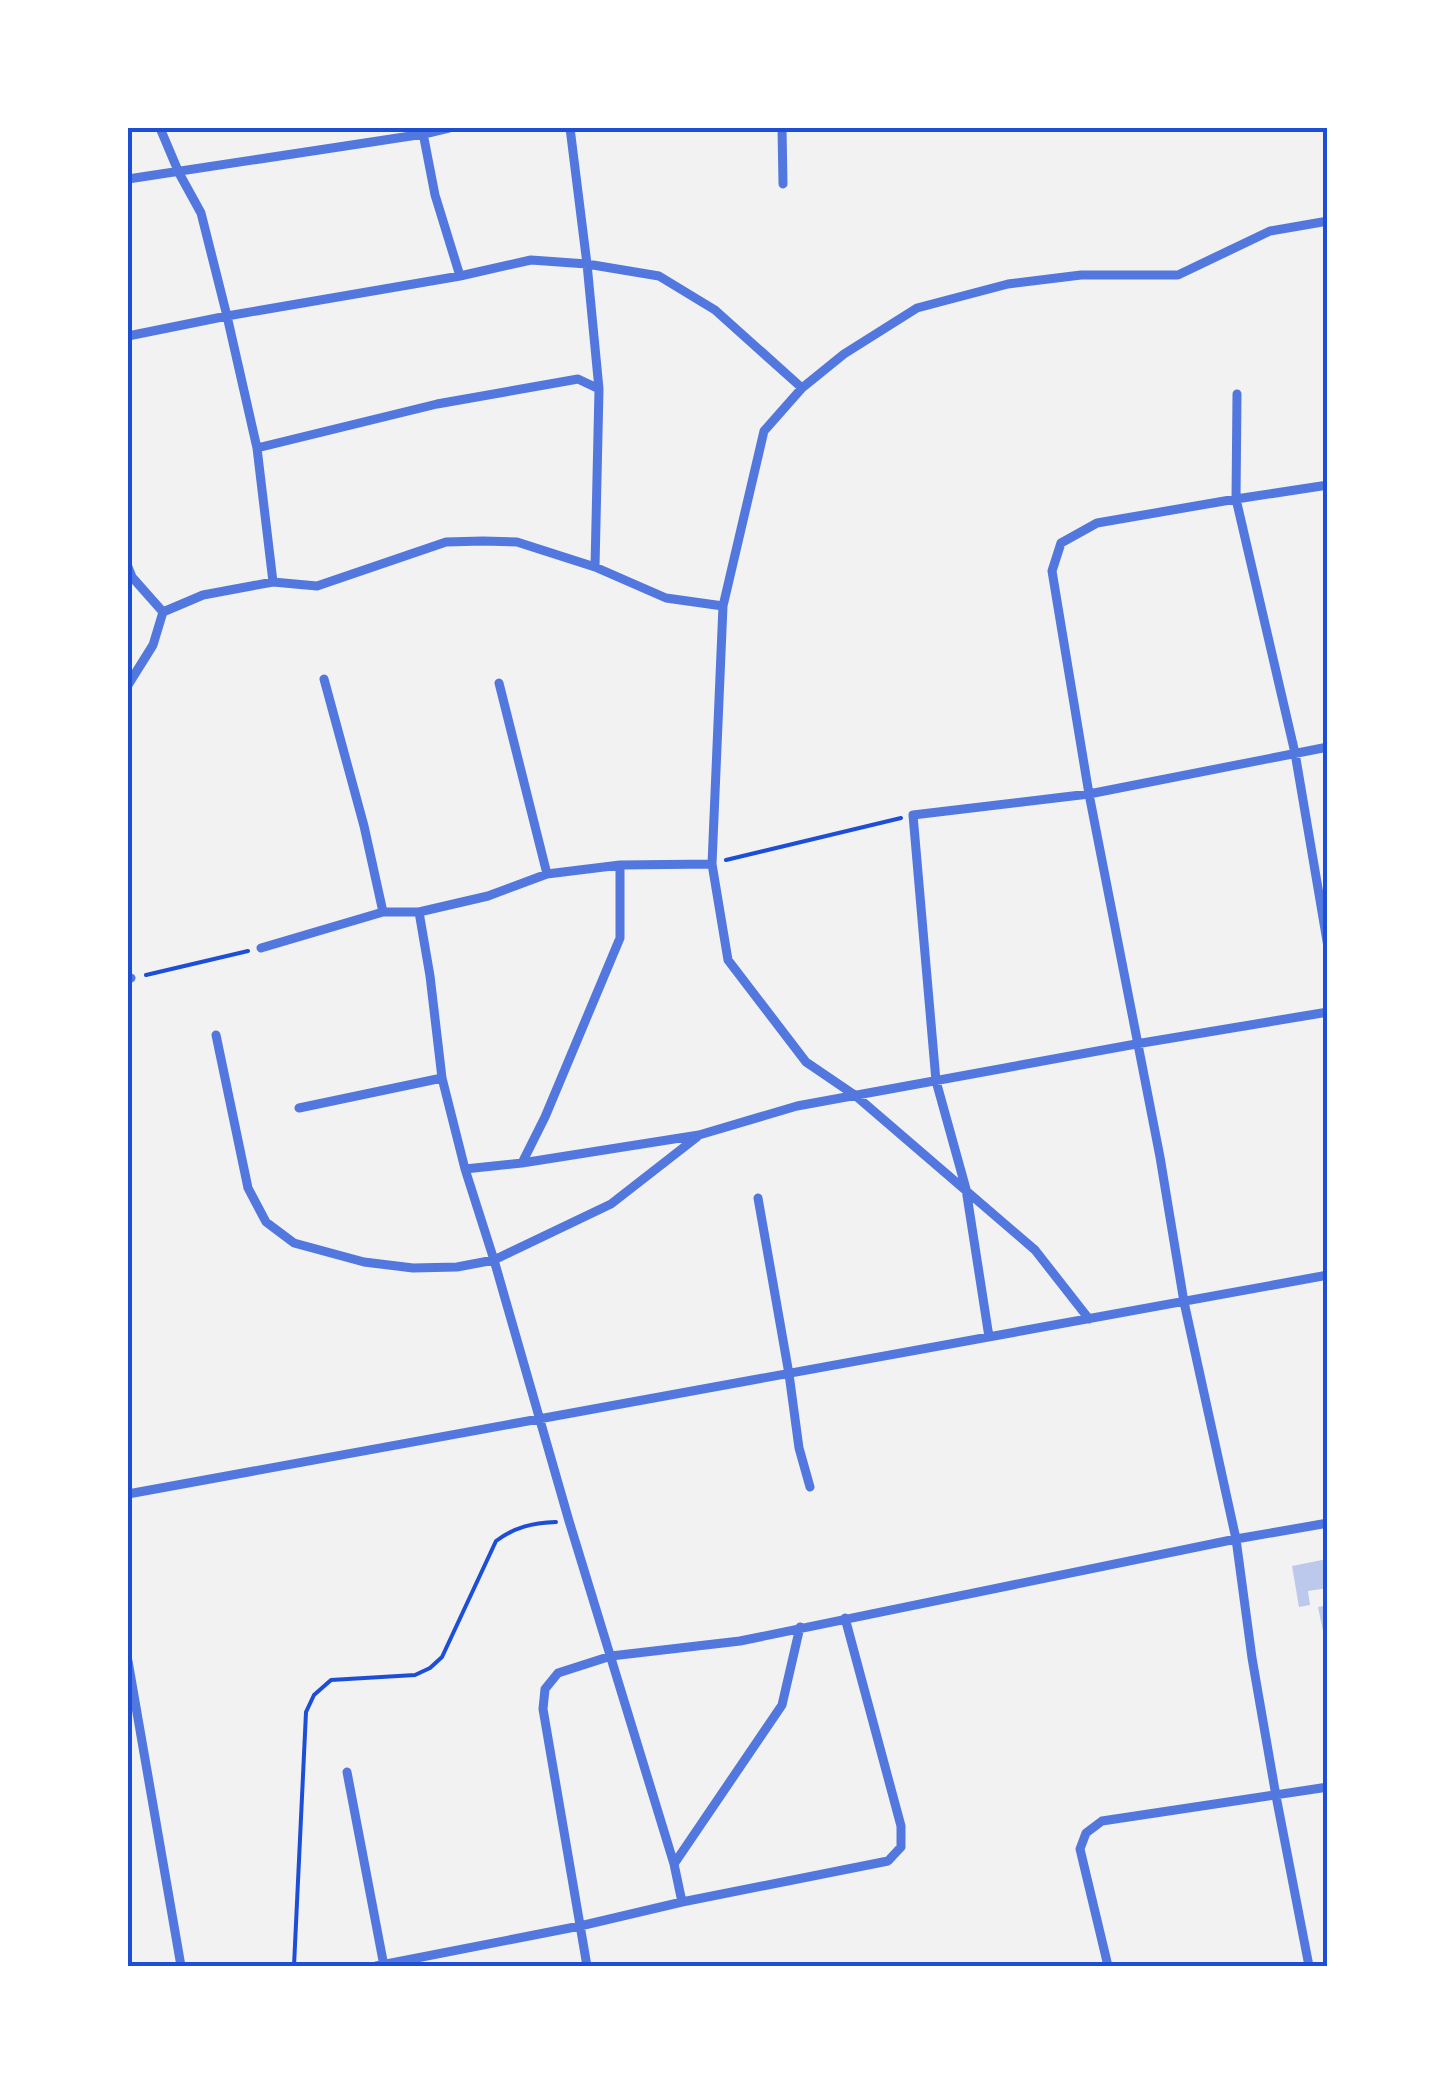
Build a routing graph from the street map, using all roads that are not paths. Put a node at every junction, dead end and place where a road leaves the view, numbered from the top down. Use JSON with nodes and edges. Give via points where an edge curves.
{"nodes":[{"id":1,"x":160,"y":128,"type":"edge"},
{"id":2,"x":449,"y":128,"type":"edge"},
{"id":3,"x":570,"y":128,"type":"edge"},
{"id":4,"x":782,"y":128,"type":"edge"},
{"id":5,"x":423,"y":130,"type":"edge"},
{"id":6,"x":180,"y":173,"type":"junction"},
{"id":7,"x":128,"y":179,"type":"edge"},
{"id":8,"x":783,"y":184,"type":"dead end"},
{"id":9,"x":1328,"y":220,"type":"edge"},
{"id":10,"x":587,"y":264,"type":"junction"},
{"id":11,"x":460,"y":276,"type":"junction"},
{"id":12,"x":228,"y":316,"type":"junction"},
{"id":13,"x":128,"y":336,"type":"edge"},
{"id":14,"x":802,"y":388,"type":"junction"},
{"id":15,"x":599,"y":389,"type":"junction"},
{"id":16,"x":1237,"y":394,"type":"dead end"},
{"id":17,"x":257,"y":448,"type":"junction"},
{"id":18,"x":1328,"y":485,"type":"edge"},
{"id":19,"x":1236,"y":498,"type":"junction"},
{"id":20,"x":128,"y":567,"type":"edge"},
{"id":21,"x":595,"y":567,"type":"junction"},
{"id":22,"x":274,"y":582,"type":"junction"},
{"id":23,"x":723,"y":606,"type":"junction"},
{"id":24,"x":163,"y":612,"type":"junction"},
{"id":25,"x":324,"y":679,"type":"dead end"},
{"id":26,"x":499,"y":683,"type":"dead end"},
{"id":27,"x":128,"y":685,"type":"edge"},
{"id":28,"x":1328,"y":747,"type":"edge"},
{"id":29,"x":1294,"y":753,"type":"junction"},
{"id":30,"x":1089,"y":794,"type":"junction"},
{"id":31,"x":712,"y":864,"type":"junction"},
{"id":32,"x":620,"y":866,"type":"junction"},
{"id":33,"x":547,"y":874,"type":"junction"},
{"id":34,"x":382,"y":912,"type":"junction"},
{"id":35,"x":419,"y":912,"type":"junction"},
{"id":36,"x":1328,"y":947,"type":"edge"},
{"id":37,"x":261,"y":948,"type":"road end"},
{"id":38,"x":1328,"y":1012,"type":"edge"},
{"id":39,"x":216,"y":1035,"type":"dead end"},
{"id":40,"x":1136,"y":1044,"type":"junction"},
{"id":41,"x":442,"y":1078,"type":"junction"},
{"id":42,"x":936,"y":1080,"type":"junction"},
{"id":43,"x":856,"y":1096,"type":"junction"},
{"id":44,"x":299,"y":1108,"type":"dead end"},
{"id":45,"x":700,"y":1135,"type":"junction"},
{"id":46,"x":522,"y":1163,"type":"junction"},
{"id":47,"x":464,"y":1169,"type":"junction"},
{"id":48,"x":966,"y":1189,"type":"junction"},
{"id":49,"x":758,"y":1198,"type":"dead end"},
{"id":50,"x":494,"y":1260,"type":"junction"},
{"id":51,"x":1328,"y":1276,"type":"edge"},
{"id":52,"x":1184,"y":1302,"type":"junction"},
{"id":53,"x":1089,"y":1319,"type":"junction"},
{"id":54,"x":989,"y":1337,"type":"junction"},
{"id":55,"x":789,"y":1374,"type":"junction"},
{"id":56,"x":539,"y":1418,"type":"junction"},
{"id":57,"x":810,"y":1487,"type":"dead end"},
{"id":58,"x":128,"y":1494,"type":"edge"},
{"id":59,"x":1328,"y":1522,"type":"edge"},
{"id":60,"x":1236,"y":1539,"type":"junction"},
{"id":61,"x":845,"y":1618,"type":"junction"},
{"id":62,"x":800,"y":1627,"type":"junction"},
{"id":63,"x":612,"y":1656,"type":"junction"},
{"id":64,"x":128,"y":1661,"type":"edge"},
{"id":65,"x":142,"y":1743,"type":"junction"},
{"id":66,"x":128,"y":1746,"type":"edge"},
{"id":67,"x":348,"y":1772,"type":"dead end"},
{"id":68,"x":1328,"y":1787,"type":"edge"},
{"id":69,"x":1276,"y":1796,"type":"junction"},
{"id":70,"x":674,"y":1864,"type":"junction"},
{"id":71,"x":682,"y":1902,"type":"junction"},
{"id":72,"x":580,"y":1926,"type":"junction"},
{"id":73,"x":181,"y":1966,"type":"edge"},
{"id":74,"x":381,"y":1966,"type":"edge"},
{"id":75,"x":587,"y":1966,"type":"edge"},
{"id":76,"x":1108,"y":1966,"type":"edge"},
{"id":77,"x":1309,"y":1966,"type":"edge"}],
"edges":[{"from":1,"to":6,"type":"street"},
{"from":2,"to":5,"type":"street"},
{"from":3,"to":10,"type":"street"},
{"from":4,"to":8,"type":"street"},
{"from":5,"to":6,"type":"street"},
{"from":5,"to":11,"type":"street"},
{"from":6,"to":7,"type":"street"},
{"from":6,"to":12,"type":"street","via":[[200,213]]},
{"from":9,"to":14,"type":"street","via":[[1270,231],[1178,274],[1081,274],[1008,284],[917,308]]},
{"from":10,"to":11,"type":"street","via":[[531,260]]},
{"from":10,"to":14,"type":"street","via":[[659,276],[716,310]]},
{"from":10,"to":15,"type":"street"},
{"from":11,"to":12,"type":"street"},
{"from":12,"to":13,"type":"street"},
{"from":12,"to":17,"type":"street"},
{"from":14,"to":23,"type":"street","via":[[764,432]]},
{"from":15,"to":17,"type":"street","via":[[578,378]]},
{"from":15,"to":21,"type":"street"},
{"from":16,"to":19,"type":"street"},
{"from":17,"to":22,"type":"street"},
{"from":18,"to":19,"type":"street"},
{"from":19,"to":29,"type":"street"},
{"from":19,"to":30,"type":"street","via":[[1097,523],[1061,543],[1052,571]]},
{"from":20,"to":24,"type":"street"},
{"from":21,"to":22,"type":"street","via":[[517,542],[446,542],[317,586]]},
{"from":21,"to":23,"type":"street","via":[[666,598]]},
{"from":22,"to":24,"type":"street","via":[[203,595]]},
{"from":23,"to":31,"type":"street"},
{"from":24,"to":27,"type":"street","via":[[154,645]]},
{"from":25,"to":34,"type":"street"},
{"from":26,"to":33,"type":"street"},
{"from":28,"to":29,"type":"street"},
{"from":29,"to":30,"type":"street"},
{"from":29,"to":36,"type":"street"},
{"from":30,"to":40,"type":"street"},
{"from":30,"to":42,"type":"street","via":[[913,815]]},
{"from":31,"to":32,"type":"street"},
{"from":31,"to":43,"type":"street","via":[[728,960],[806,1062]]},
{"from":32,"to":33,"type":"street"},
{"from":32,"to":46,"type":"street","via":[[620,938]]},
{"from":33,"to":35,"type":"street"},
{"from":34,"to":35,"type":"street"},
{"from":34,"to":37,"type":"street"},
{"from":35,"to":41,"type":"street"},
{"from":38,"to":40,"type":"street"},
{"from":39,"to":50,"type":"street","via":[[248,1188],[266,1222],[294,1243],[364,1262],[414,1268]]},
{"from":40,"to":42,"type":"street"},
{"from":40,"to":52,"type":"street"},
{"from":41,"to":44,"type":"street"},
{"from":41,"to":47,"type":"street"},
{"from":42,"to":43,"type":"street"},
{"from":42,"to":48,"type":"street"},
{"from":43,"to":45,"type":"street"},
{"from":43,"to":48,"type":"street"},
{"from":45,"to":46,"type":"street"},
{"from":45,"to":50,"type":"street","via":[[610,1204]]},
{"from":46,"to":47,"type":"street"},
{"from":47,"to":50,"type":"street"},
{"from":48,"to":53,"type":"street","via":[[1035,1250]]},
{"from":48,"to":54,"type":"street"},
{"from":49,"to":55,"type":"street"},
{"from":50,"to":56,"type":"street"},
{"from":51,"to":52,"type":"street"},
{"from":52,"to":53,"type":"street"},
{"from":52,"to":60,"type":"street"},
{"from":53,"to":54,"type":"street"},
{"from":54,"to":55,"type":"street"},
{"from":55,"to":56,"type":"street"},
{"from":55,"to":57,"type":"street"},
{"from":56,"to":58,"type":"street"},
{"from":56,"to":63,"type":"street"},
{"from":59,"to":60,"type":"street"},
{"from":60,"to":61,"type":"street"},
{"from":60,"to":69,"type":"street"},
{"from":61,"to":62,"type":"street"},
{"from":61,"to":71,"type":"street","via":[[901,1847],[888,1860]]},
{"from":62,"to":63,"type":"street"},
{"from":62,"to":70,"type":"street","via":[[782,1705]]},
{"from":63,"to":70,"type":"street"},
{"from":63,"to":72,"type":"street","via":[[558,1673],[545,1689]]},
{"from":64,"to":65,"type":"street"},
{"from":65,"to":66,"type":"street"},
{"from":65,"to":73,"type":"street"},
{"from":67,"to":74,"type":"street"},
{"from":68,"to":69,"type":"street"},
{"from":69,"to":76,"type":"street","via":[[1102,1821],[1086,1833],[1080,1849]]},
{"from":69,"to":77,"type":"street"},
{"from":70,"to":71,"type":"street"},
{"from":71,"to":72,"type":"street"},
{"from":72,"to":74,"type":"street"},
{"from":72,"to":75,"type":"street"}]}
